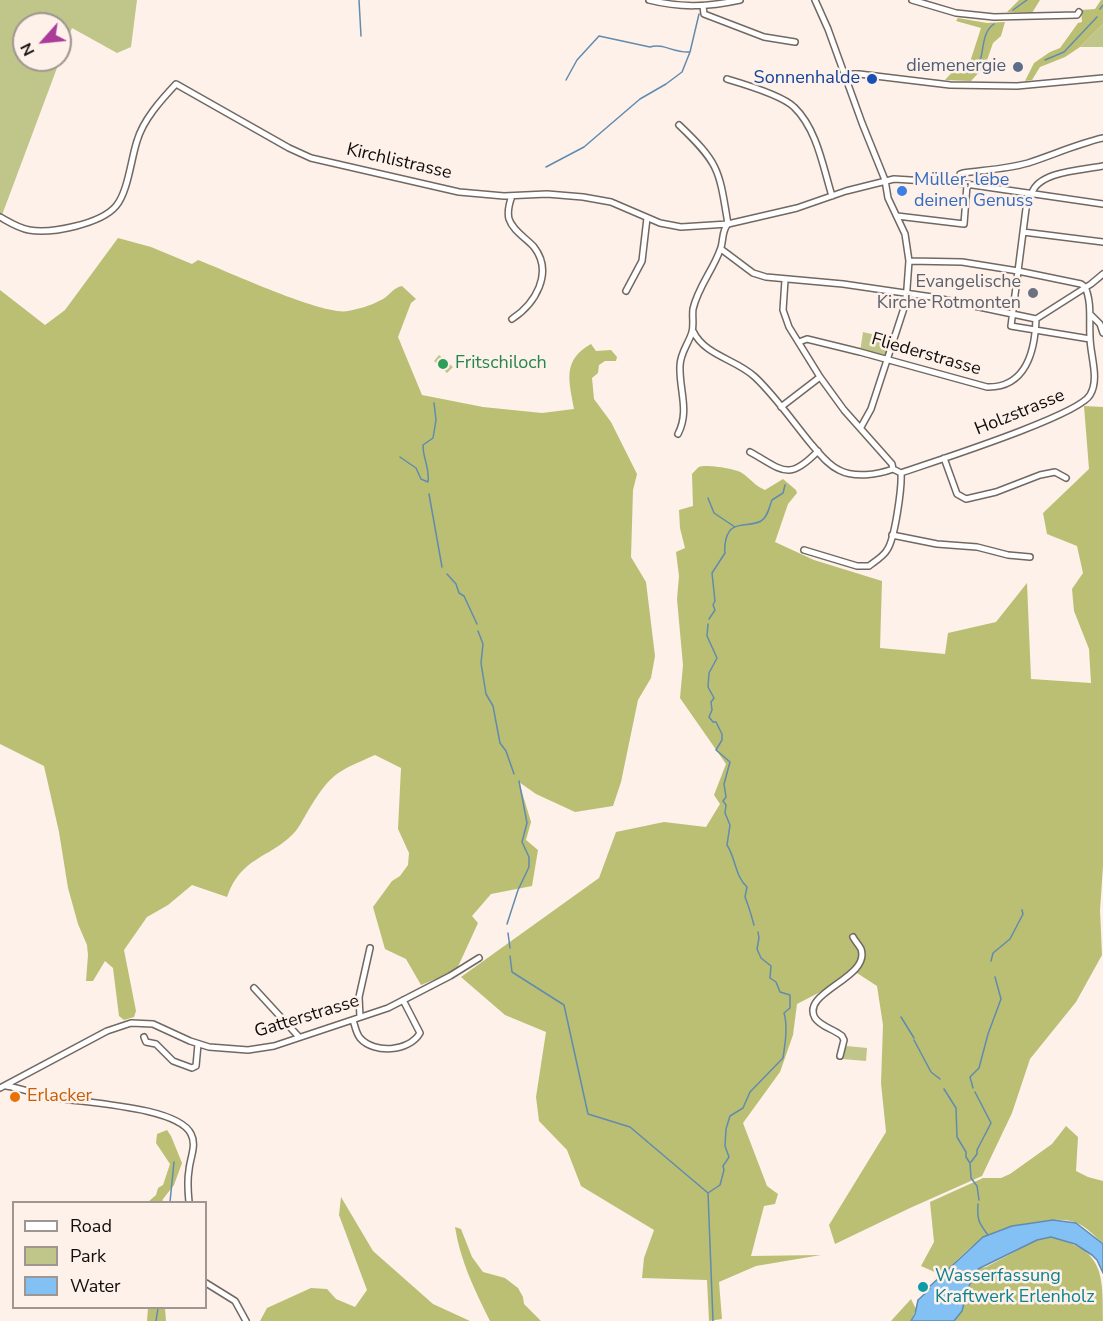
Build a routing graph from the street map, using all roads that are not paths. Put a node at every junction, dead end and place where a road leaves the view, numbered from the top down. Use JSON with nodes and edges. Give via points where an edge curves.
{"nodes":[{"id":1,"x":649,"y":0,"type":"edge"},
{"id":2,"x":740,"y":0,"type":"edge"},
{"id":3,"x":815,"y":0,"type":"edge"},
{"id":4,"x":912,"y":0,"type":"edge"},
{"id":5,"x":706,"y":4,"type":"edge"},
{"id":6,"x":1078,"y":12,"type":"dead end"},
{"id":7,"x":795,"y":42,"type":"dead end"},
{"id":8,"x":845,"y":74,"type":"junction"},
{"id":9,"x":1103,"y":78,"type":"edge"},
{"id":10,"x":727,"y":79,"type":"dead end"},
{"id":11,"x":679,"y":125,"type":"dead end"},
{"id":12,"x":1103,"y":138,"type":"edge"},
{"id":13,"x":1103,"y":166,"type":"edge"},
{"id":14,"x":885,"y":180,"type":"junction"},
{"id":15,"x":958,"y":183,"type":"junction"},
{"id":16,"x":967,"y":185,"type":"junction"},
{"id":17,"x":1030,"y":193,"type":"junction"},
{"id":18,"x":512,"y":196,"type":"junction"},
{"id":19,"x":832,"y":196,"type":"junction"},
{"id":20,"x":1103,"y":204,"type":"edge"},
{"id":21,"x":0,"y":216,"type":"edge"},
{"id":22,"x":897,"y":216,"type":"junction"},
{"id":23,"x":647,"y":218,"type":"junction"},
{"id":24,"x":728,"y":224,"type":"junction"},
{"id":25,"x":1023,"y":232,"type":"junction"},
{"id":26,"x":1103,"y":242,"type":"edge"},
{"id":27,"x":721,"y":249,"type":"junction"},
{"id":28,"x":909,"y":261,"type":"junction"},
{"id":29,"x":1018,"y":271,"type":"junction"},
{"id":30,"x":1103,"y":274,"type":"edge"},
{"id":31,"x":785,"y":280,"type":"junction"},
{"id":32,"x":1085,"y":287,"type":"junction"},
{"id":33,"x":626,"y":291,"type":"dead end"},
{"id":34,"x":908,"y":293,"type":"junction"},
{"id":35,"x":1012,"y":313,"type":"junction"},
{"id":36,"x":1090,"y":314,"type":"junction"},
{"id":37,"x":512,"y":319,"type":"dead end"},
{"id":38,"x":1036,"y":319,"type":"junction"},
{"id":39,"x":693,"y":331,"type":"junction"},
{"id":40,"x":1034,"y":331,"type":"junction"},
{"id":41,"x":1103,"y":333,"type":"edge"},
{"id":42,"x":1090,"y":339,"type":"junction"},
{"id":43,"x":799,"y":342,"type":"junction"},
{"id":44,"x":887,"y":359,"type":"junction"},
{"id":45,"x":820,"y":377,"type":"junction"},
{"id":46,"x":781,"y":407,"type":"junction"},
{"id":47,"x":861,"y":427,"type":"junction"},
{"id":48,"x":678,"y":434,"type":"dead end"},
{"id":49,"x":818,"y":451,"type":"junction"},
{"id":50,"x":750,"y":452,"type":"dead end"},
{"id":51,"x":944,"y":458,"type":"junction"},
{"id":52,"x":893,"y":469,"type":"junction"},
{"id":53,"x":901,"y":473,"type":"junction"},
{"id":54,"x":1066,"y":478,"type":"dead end"},
{"id":55,"x":892,"y":535,"type":"junction"},
{"id":56,"x":804,"y":550,"type":"dead end"},
{"id":57,"x":1029,"y":557,"type":"dead end"},
{"id":58,"x":853,"y":938,"type":"dead end"},
{"id":59,"x":370,"y":948,"type":"dead end"},
{"id":60,"x":479,"y":958,"type":"dead end"},
{"id":61,"x":254,"y":988,"type":"dead end"},
{"id":62,"x":404,"y":1000,"type":"junction"},
{"id":63,"x":360,"y":1017,"type":"junction"},
{"id":64,"x":353,"y":1020,"type":"junction"},
{"id":65,"x":144,"y":1037,"type":"dead end"},
{"id":66,"x":299,"y":1037,"type":"junction"},
{"id":67,"x":198,"y":1044,"type":"junction"},
{"id":68,"x":840,"y":1056,"type":"dead end"},
{"id":69,"x":3,"y":1087,"type":"edge"},
{"id":70,"x":189,"y":1201,"type":"edge"},
{"id":71,"x":207,"y":1284,"type":"edge"},
{"id":72,"x":246,"y":1321,"type":"edge"}],
"edges":[{"from":1,"to":5,"type":"street","via":[[684,7]]},
{"from":2,"to":5,"type":"street"},
{"from":3,"to":8,"type":"street"},
{"from":4,"to":6,"type":"street","via":[[956,13],[994,17]]},
{"from":5,"to":7,"type":"street","via":[[704,14],[764,37]]},
{"from":8,"to":9,"type":"street","via":[[937,84],[1017,86]]},
{"from":8,"to":14,"type":"street"},
{"from":10,"to":19,"type":"street","via":[[793,105],[812,135]]},
{"from":11,"to":24,"type":"street","via":[[707,153],[717,170]]},
{"from":12,"to":15,"type":"street","via":[[1018,165],[963,173]]},
{"from":13,"to":17,"type":"street","via":[[1052,176]]},
{"from":14,"to":15,"type":"street","name":"Kirchlistrasse"},
{"from":14,"to":19,"type":"street","name":"Kirchlistrasse"},
{"from":14,"to":22,"type":"street"},
{"from":15,"to":16,"type":"street","name":"Kirchlistrasse"},
{"from":16,"to":17,"type":"street","name":"Kirchlistrasse"},
{"from":16,"to":22,"type":"street","via":[[964,224]]},
{"from":17,"to":20,"type":"street","name":"Kirchlistrasse"},
{"from":17,"to":25,"type":"street"},
{"from":18,"to":21,"type":"street","name":"Kirchlistrasse","via":[[459,192],[311,158],[176,84],[145,123],[120,200],[112,210],[83,224],[47,231],[23,229]]},
{"from":18,"to":23,"type":"street","name":"Kirchlistrasse","via":[[583,197],[611,202]]},
{"from":18,"to":37,"type":"street","via":[[510,221],[536,250],[543,272],[538,292]]},
{"from":19,"to":24,"type":"street","name":"Kirchlistrasse"},
{"from":22,"to":28,"type":"street","via":[[905,234]]},
{"from":23,"to":24,"type":"street","name":"Kirchlistrasse","via":[[681,227]]},
{"from":23,"to":33,"type":"street","via":[[642,261]]},
{"from":24,"to":27,"type":"street"},
{"from":25,"to":26,"type":"street"},
{"from":25,"to":29,"type":"street"},
{"from":27,"to":31,"type":"street","via":[[753,273]]},
{"from":27,"to":39,"type":"street","via":[[699,291],[693,310]]},
{"from":28,"to":29,"type":"street","via":[[962,262]]},
{"from":28,"to":34,"type":"street"},
{"from":29,"to":32,"type":"street"},
{"from":29,"to":35,"type":"street"},
{"from":30,"to":32,"type":"street"},
{"from":31,"to":34,"type":"street"},
{"from":31,"to":43,"type":"street","via":[[783,310]]},
{"from":32,"to":36,"type":"street","name":"Holzstrasse"},
{"from":32,"to":38,"type":"street"},
{"from":34,"to":35,"type":"street"},
{"from":34,"to":44,"type":"street"},
{"from":35,"to":38,"type":"street"},
{"from":35,"to":40,"type":"street","via":[[1011,326]]},
{"from":36,"to":41,"type":"street"},
{"from":36,"to":42,"type":"street","name":"Holzstrasse"},
{"from":38,"to":40,"type":"street","name":"Fliederstrasse"},
{"from":39,"to":46,"type":"street","via":[[702,345],[750,372]]},
{"from":39,"to":48,"type":"street","via":[[680,358],[684,412]]},
{"from":40,"to":42,"type":"street"},
{"from":40,"to":44,"type":"street","name":"Fliederstrasse","via":[[1022,372],[1000,387],[987,387]]},
{"from":42,"to":51,"type":"street","name":"Holzstrasse","via":[[1093,387],[1082,404]]},
{"from":43,"to":44,"type":"street","name":"Fliederstrasse","via":[[807,339]]},
{"from":43,"to":45,"type":"street"},
{"from":44,"to":47,"type":"street","via":[[872,409]]},
{"from":45,"to":46,"type":"street"},
{"from":45,"to":47,"type":"street"},
{"from":46,"to":49,"type":"street"},
{"from":47,"to":52,"type":"street"},
{"from":49,"to":50,"type":"street","via":[[789,471]]},
{"from":49,"to":52,"type":"street","via":[[836,469],[847,473]]},
{"from":51,"to":53,"type":"street","name":"Holzstrasse"},
{"from":51,"to":54,"type":"street","via":[[957,494],[966,499],[1040,475],[1055,472]]},
{"from":52,"to":53,"type":"street"},
{"from":53,"to":55,"type":"street"},
{"from":55,"to":56,"type":"street","via":[[887,551],[868,566]]},
{"from":55,"to":57,"type":"street"},
{"from":58,"to":68,"type":"street","via":[[861,950],[859,964],[819,997],[813,1011],[820,1023],[842,1036]]},
{"from":59,"to":63,"type":"street","via":[[359,997]]},
{"from":60,"to":62,"type":"street","name":"Gatterstrasse"},
{"from":61,"to":66,"type":"street"},
{"from":62,"to":63,"type":"street","name":"Gatterstrasse"},
{"from":62,"to":64,"type":"street","via":[[420,1033],[406,1045],[368,1045],[357,1034]]},
{"from":63,"to":64,"type":"street","name":"Gatterstrasse"},
{"from":64,"to":66,"type":"street","name":"Gatterstrasse"},
{"from":65,"to":67,"type":"street","via":[[171,1060],[192,1068],[198,1059]]},
{"from":66,"to":67,"type":"street","name":"Gatterstrasse","via":[[248,1050]]},
{"from":67,"to":69,"type":"street","name":"Gatterstrasse","via":[[153,1024],[125,1024]]},
{"from":69,"to":70,"type":"street","via":[[137,1109],[178,1121],[193,1138]]},
{"from":71,"to":72,"type":"street","via":[[236,1301]]}]}
